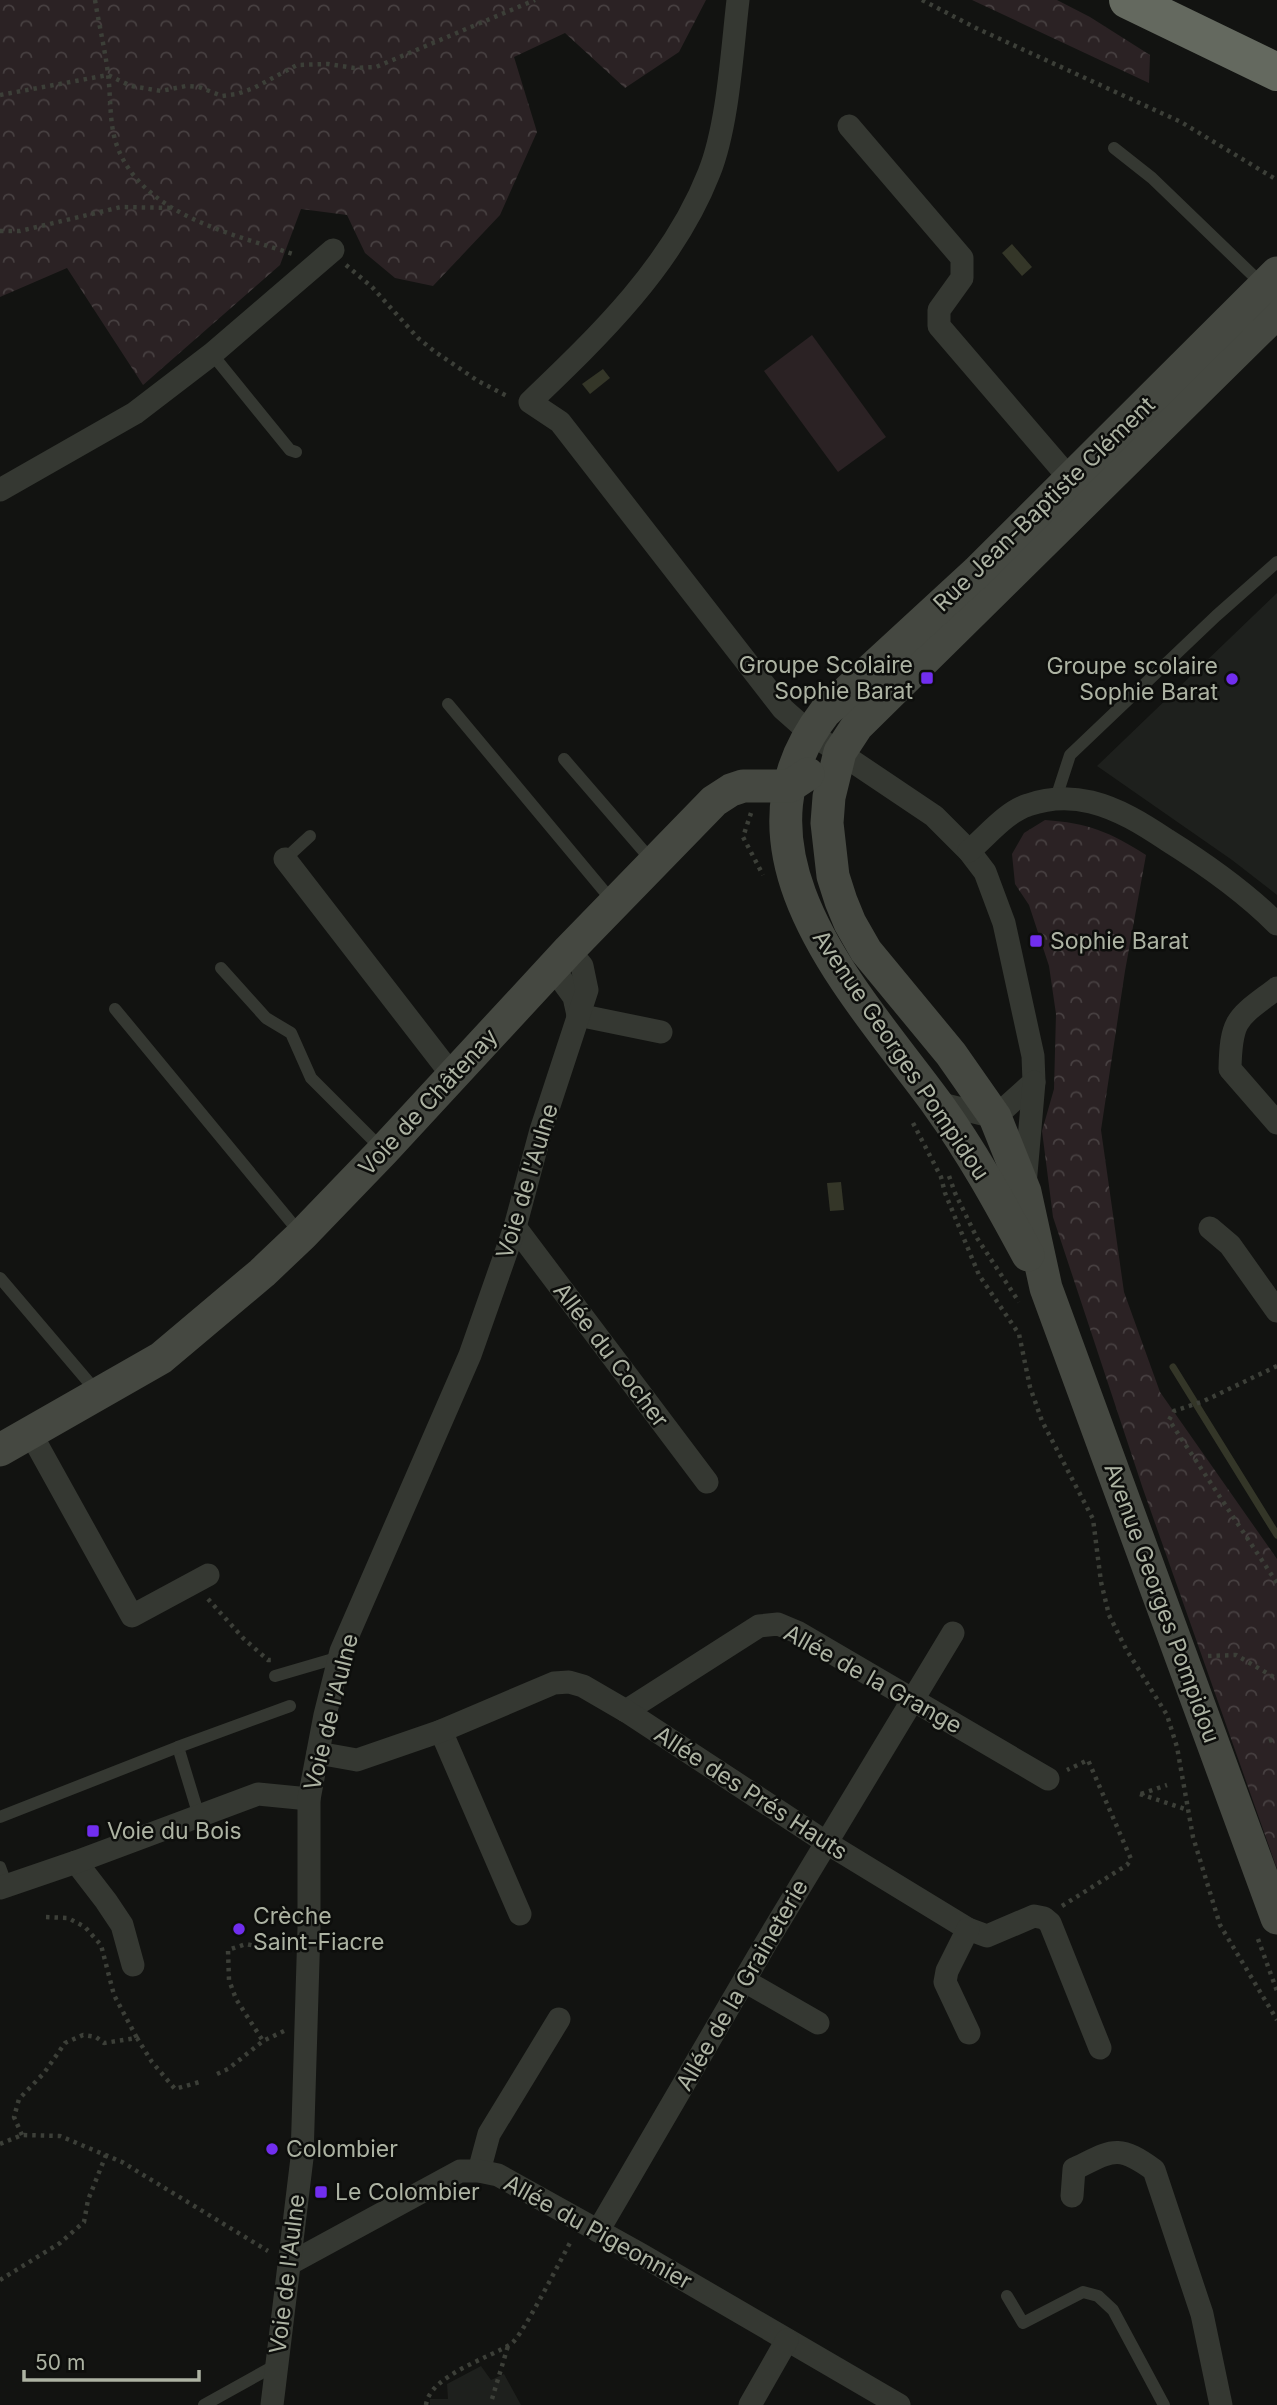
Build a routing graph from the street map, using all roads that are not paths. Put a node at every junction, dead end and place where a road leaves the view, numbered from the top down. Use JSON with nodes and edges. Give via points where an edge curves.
{"nodes":[{"id":1,"x":737,"y":0,"type":"edge"},
{"id":2,"x":1128,"y":0,"type":"edge"},
{"id":3,"x":1277,"y":72,"type":"edge"},
{"id":4,"x":849,"y":126,"type":"dead end"},
{"id":5,"x":1114,"y":148,"type":"dead end"},
{"id":6,"x":333,"y":250,"type":"road end"},
{"id":7,"x":1273,"y":290,"type":"edge"},
{"id":8,"x":212,"y":354,"type":"junction"},
{"id":9,"x":296,"y":452,"type":"dead end"},
{"id":10,"x":1071,"y":480,"type":"junction"},
{"id":11,"x":0,"y":490,"type":"edge"},
{"id":12,"x":1277,"y":562,"type":"edge"},
{"id":13,"x":448,"y":704,"type":"dead end"},
{"id":14,"x":809,"y":732,"type":"junction"},
{"id":15,"x":841,"y":752,"type":"junction"},
{"id":16,"x":564,"y":759,"type":"dead end"},
{"id":17,"x":790,"y":786,"type":"junction"},
{"id":18,"x":1056,"y":798,"type":"junction"},
{"id":19,"x":310,"y":836,"type":"dead end"},
{"id":20,"x":970,"y":851,"type":"junction"},
{"id":21,"x":285,"y":859,"type":"joint"},
{"id":22,"x":653,"y":862,"type":"junction"},
{"id":23,"x":614,"y":903,"type":"junction"},
{"id":24,"x":1277,"y":924,"type":"edge"},
{"id":25,"x":561,"y":959,"type":"junction"},
{"id":26,"x":221,"y":968,"type":"dead end"},
{"id":27,"x":1277,"y":988,"type":"edge"},
{"id":28,"x":116,"y":1009,"type":"dead end"},
{"id":29,"x":578,"y":1015,"type":"junction"},
{"id":30,"x":661,"y":1032,"type":"dead end"},
{"id":31,"x":452,"y":1075,"type":"junction"},
{"id":32,"x":1034,"y":1082,"type":"junction"},
{"id":33,"x":937,"y":1103,"type":"junction"},
{"id":34,"x":995,"y":1117,"type":"junction"},
{"id":35,"x":1277,"y":1123,"type":"edge"},
{"id":36,"x":383,"y":1150,"type":"junction"},
{"id":37,"x":1025,"y":1192,"type":"junction"},
{"id":38,"x":515,"y":1227,"type":"junction"},
{"id":39,"x":1210,"y":1228,"type":"dead end"},
{"id":40,"x":302,"y":1235,"type":"junction"},
{"id":41,"x":0,"y":1278,"type":"edge"},
{"id":42,"x":1046,"y":1288,"type":"junction"},
{"id":43,"x":1277,"y":1311,"type":"edge"},
{"id":44,"x":99,"y":1395,"type":"junction"},
{"id":45,"x":31,"y":1434,"type":"junction"},
{"id":46,"x":0,"y":1450,"type":"edge"},
{"id":47,"x":708,"y":1482,"type":"dead end"},
{"id":48,"x":200,"y":1579,"type":"road end"},
{"id":49,"x":953,"y":1633,"type":"dead end"},
{"id":50,"x":340,"y":1657,"type":"junction"},
{"id":51,"x":275,"y":1676,"type":"dead end"},
{"id":52,"x":914,"y":1700,"type":"junction"},
{"id":53,"x":290,"y":1706,"type":"dead end"},
{"id":54,"x":626,"y":1711,"type":"junction"},
{"id":55,"x":441,"y":1731,"type":"junction"},
{"id":56,"x":178,"y":1747,"type":"junction"},
{"id":57,"x":318,"y":1753,"type":"junction"},
{"id":58,"x":1048,"y":1779,"type":"road end"},
{"id":59,"x":309,"y":1800,"type":"junction"},
{"id":60,"x":199,"y":1816,"type":"junction"},
{"id":61,"x":0,"y":1817,"type":"edge"},
{"id":62,"x":827,"y":1843,"type":"junction"},
{"id":63,"x":76,"y":1863,"type":"junction"},
{"id":64,"x":2,"y":1881,"type":"edge"},
{"id":65,"x":520,"y":1914,"type":"dead end"},
{"id":66,"x":1277,"y":1918,"type":"edge"},
{"id":67,"x":968,"y":1929,"type":"junction"},
{"id":68,"x":132,"y":1965,"type":"dead end"},
{"id":69,"x":745,"y":1981,"type":"junction"},
{"id":70,"x":559,"y":2019,"type":"dead end"},
{"id":71,"x":818,"y":2023,"type":"dead end"},
{"id":72,"x":969,"y":2033,"type":"dead end"},
{"id":73,"x":1100,"y":2048,"type":"dead end"},
{"id":74,"x":480,"y":2171,"type":"junction"},
{"id":75,"x":1072,"y":2196,"type":"dead end"},
{"id":76,"x":590,"y":2226,"type":"junction"},
{"id":77,"x":289,"y":2264,"type":"junction"},
{"id":78,"x":1007,"y":2296,"type":"dead end"},
{"id":79,"x":787,"y":2340,"type":"junction"},
{"id":80,"x":276,"y":2365,"type":"junction"},
{"id":81,"x":204,"y":2405,"type":"edge"},
{"id":82,"x":272,"y":2405,"type":"edge"},
{"id":83,"x":750,"y":2405,"type":"edge"},
{"id":84,"x":899,"y":2405,"type":"edge"},
{"id":85,"x":1164,"y":2405,"type":"edge"},
{"id":86,"x":1221,"y":2405,"type":"edge"}],
"edges":[{"from":1,"to":14,"type":"street","via":[[718,143],[710,172],[679,235],[639,290],[530,402],[560,422],[783,709]]},
{"from":2,"to":3,"type":"highway"},
{"from":4,"to":10,"type":"street","via":[[962,258],[962,278],[939,310],[939,326]]},
{"from":5,"to":7,"type":"lane","via":[[1153,178]]},
{"from":6,"to":8,"type":"street"},
{"from":7,"to":10,"type":"main road","name":"Rue Jean-Baptiste Clément"},
{"from":7,"to":15,"type":"main road","name":"Rue Jean-Baptiste Clément","via":[[858,726]]},
{"from":8,"to":9,"type":"lane"},
{"from":8,"to":11,"type":"street","via":[[135,413]]},
{"from":10,"to":14,"type":"main road","name":"Rue Jean-Baptiste Clément"},
{"from":12,"to":18,"type":"lane","via":[[1070,755]]},
{"from":13,"to":23,"type":"lane"},
{"from":14,"to":15,"type":"street"},
{"from":14,"to":17,"type":"main road","name":"Avenue Georges Pompidou"},
{"from":15,"to":17,"type":"main road"},
{"from":15,"to":20,"type":"street","via":[[934,816]]},
{"from":15,"to":34,"type":"main road","name":"Avenue Georges Pompidou","via":[[827,823],[832,876],[850,923],[866,951],[951,1054]]},
{"from":16,"to":22,"type":"lane"},
{"from":17,"to":22,"type":"main road","name":"Voie de Châtenay","via":[[731,790]]},
{"from":17,"to":33,"type":"main road","name":"Avenue Georges Pompidou","via":[[785,844],[804,908],[842,977]]},
{"from":18,"to":20,"type":"street","via":[[1026,805]]},
{"from":18,"to":24,"type":"street","via":[[1090,802],[1128,815],[1216,871]]},
{"from":19,"to":21,"type":"lane"},
{"from":20,"to":32,"type":"street","via":[[985,872],[1004,923],[1034,1056]]},
{"from":21,"to":31,"type":"street"},
{"from":22,"to":23,"type":"main road","name":"Voie de Châtenay"},
{"from":23,"to":25,"type":"main road","name":"Voie de Châtenay"},
{"from":25,"to":29,"type":"street","name":"Voie de l'Aulne","via":[[577,958],[586,978],[587,990]]},
{"from":25,"to":31,"type":"main road","name":"Voie de Châtenay"},
{"from":26,"to":36,"type":"lane","via":[[266,1018],[291,1033],[311,1078]]},
{"from":27,"to":35,"type":"street","via":[[1240,1016],[1231,1038],[1230,1069]]},
{"from":28,"to":40,"type":"lane"},
{"from":29,"to":30,"type":"street"},
{"from":29,"to":38,"type":"street","name":"Voie de l'Aulne"},
{"from":31,"to":36,"type":"main road","name":"Voie de Châtenay"},
{"from":32,"to":34,"type":"street"},
{"from":32,"to":37,"type":"street"},
{"from":33,"to":34,"type":"street"},
{"from":33,"to":42,"type":"main road","name":"Avenue Georges Pompidou","via":[[964,1141]]},
{"from":34,"to":37,"type":"main road","name":"Avenue Georges Pompidou"},
{"from":36,"to":40,"type":"main road","name":"Voie de Châtenay"},
{"from":37,"to":42,"type":"main road","name":"Avenue Georges Pompidou"},
{"from":38,"to":47,"type":"street","name":"Allée du Cocher"},
{"from":38,"to":50,"type":"street","name":"Voie de l'Aulne","via":[[470,1355]]},
{"from":39,"to":43,"type":"street","via":[[1230,1245]]},
{"from":40,"to":44,"type":"main road","name":"Voie de Châtenay","via":[[161,1358]]},
{"from":41,"to":44,"type":"lane"},
{"from":42,"to":66,"type":"main road","name":"Avenue Georges Pompidou"},
{"from":44,"to":45,"type":"main road","name":"Voie de Châtenay"},
{"from":45,"to":46,"type":"main road","name":"Voie de Châtenay"},
{"from":45,"to":48,"type":"street","via":[[132,1616]]},
{"from":49,"to":52,"type":"street","name":"Allée de la Graineterie"},
{"from":50,"to":51,"type":"lane"},
{"from":50,"to":57,"type":"street","name":"Voie de l'Aulne"},
{"from":52,"to":54,"type":"street","name":"Allée de la Grange","via":[[778,1624],[758,1626]]},
{"from":52,"to":58,"type":"street","name":"Allée de la Grange"},
{"from":52,"to":62,"type":"street","name":"Allée de la Graineterie"},
{"from":53,"to":56,"type":"lane"},
{"from":54,"to":55,"type":"street","name":"Allée des Prés Hauts","via":[[583,1686],[554,1683]]},
{"from":54,"to":62,"type":"street","name":"Allée des Prés Hauts"},
{"from":55,"to":57,"type":"street","name":"Allée des Prés Hauts","via":[[356,1760]]},
{"from":55,"to":65,"type":"street"},
{"from":56,"to":60,"type":"lane"},
{"from":56,"to":61,"type":"lane"},
{"from":57,"to":59,"type":"street","name":"Voie de l'Aulne"},
{"from":59,"to":60,"type":"street","via":[[258,1794]]},
{"from":59,"to":77,"type":"street","name":"Voie de l'Aulne","via":[[302,2158]]},
{"from":60,"to":63,"type":"street"},
{"from":62,"to":67,"type":"street","name":"Allée des Prés Hauts"},
{"from":62,"to":69,"type":"street","name":"Allée de la Graineterie"},
{"from":63,"to":64,"type":"street"},
{"from":63,"to":68,"type":"street","via":[[122,1926]]},
{"from":67,"to":72,"type":"street","via":[[945,1982]]},
{"from":67,"to":73,"type":"street","name":"Allée des Prés Hauts","via":[[987,1936],[1034,1916],[1050,1923]]},
{"from":69,"to":71,"type":"street"},
{"from":69,"to":76,"type":"street","name":"Allée de la Graineterie"},
{"from":70,"to":74,"type":"street","via":[[489,2134]]},
{"from":74,"to":76,"type":"street","name":"Allée du Pigeonnier","via":[[498,2175]]},
{"from":74,"to":77,"type":"street","name":"Allée du Pigeonnier","via":[[460,2171]]},
{"from":75,"to":86,"type":"street","via":[[1074,2169],[1113,2151],[1136,2156],[1154,2170],[1202,2314]]},
{"from":76,"to":79,"type":"street","name":"Allée du Pigeonnier"},
{"from":77,"to":80,"type":"street","name":"Voie de l'Aulne"},
{"from":78,"to":85,"type":"lane","via":[[1023,2323],[1083,2292],[1098,2296],[1113,2310]]},
{"from":79,"to":83,"type":"street"},
{"from":79,"to":84,"type":"street","name":"Allée du Pigeonnier"},
{"from":80,"to":81,"type":"lane"},
{"from":80,"to":82,"type":"street","name":"Voie de l'Aulne"}]}
